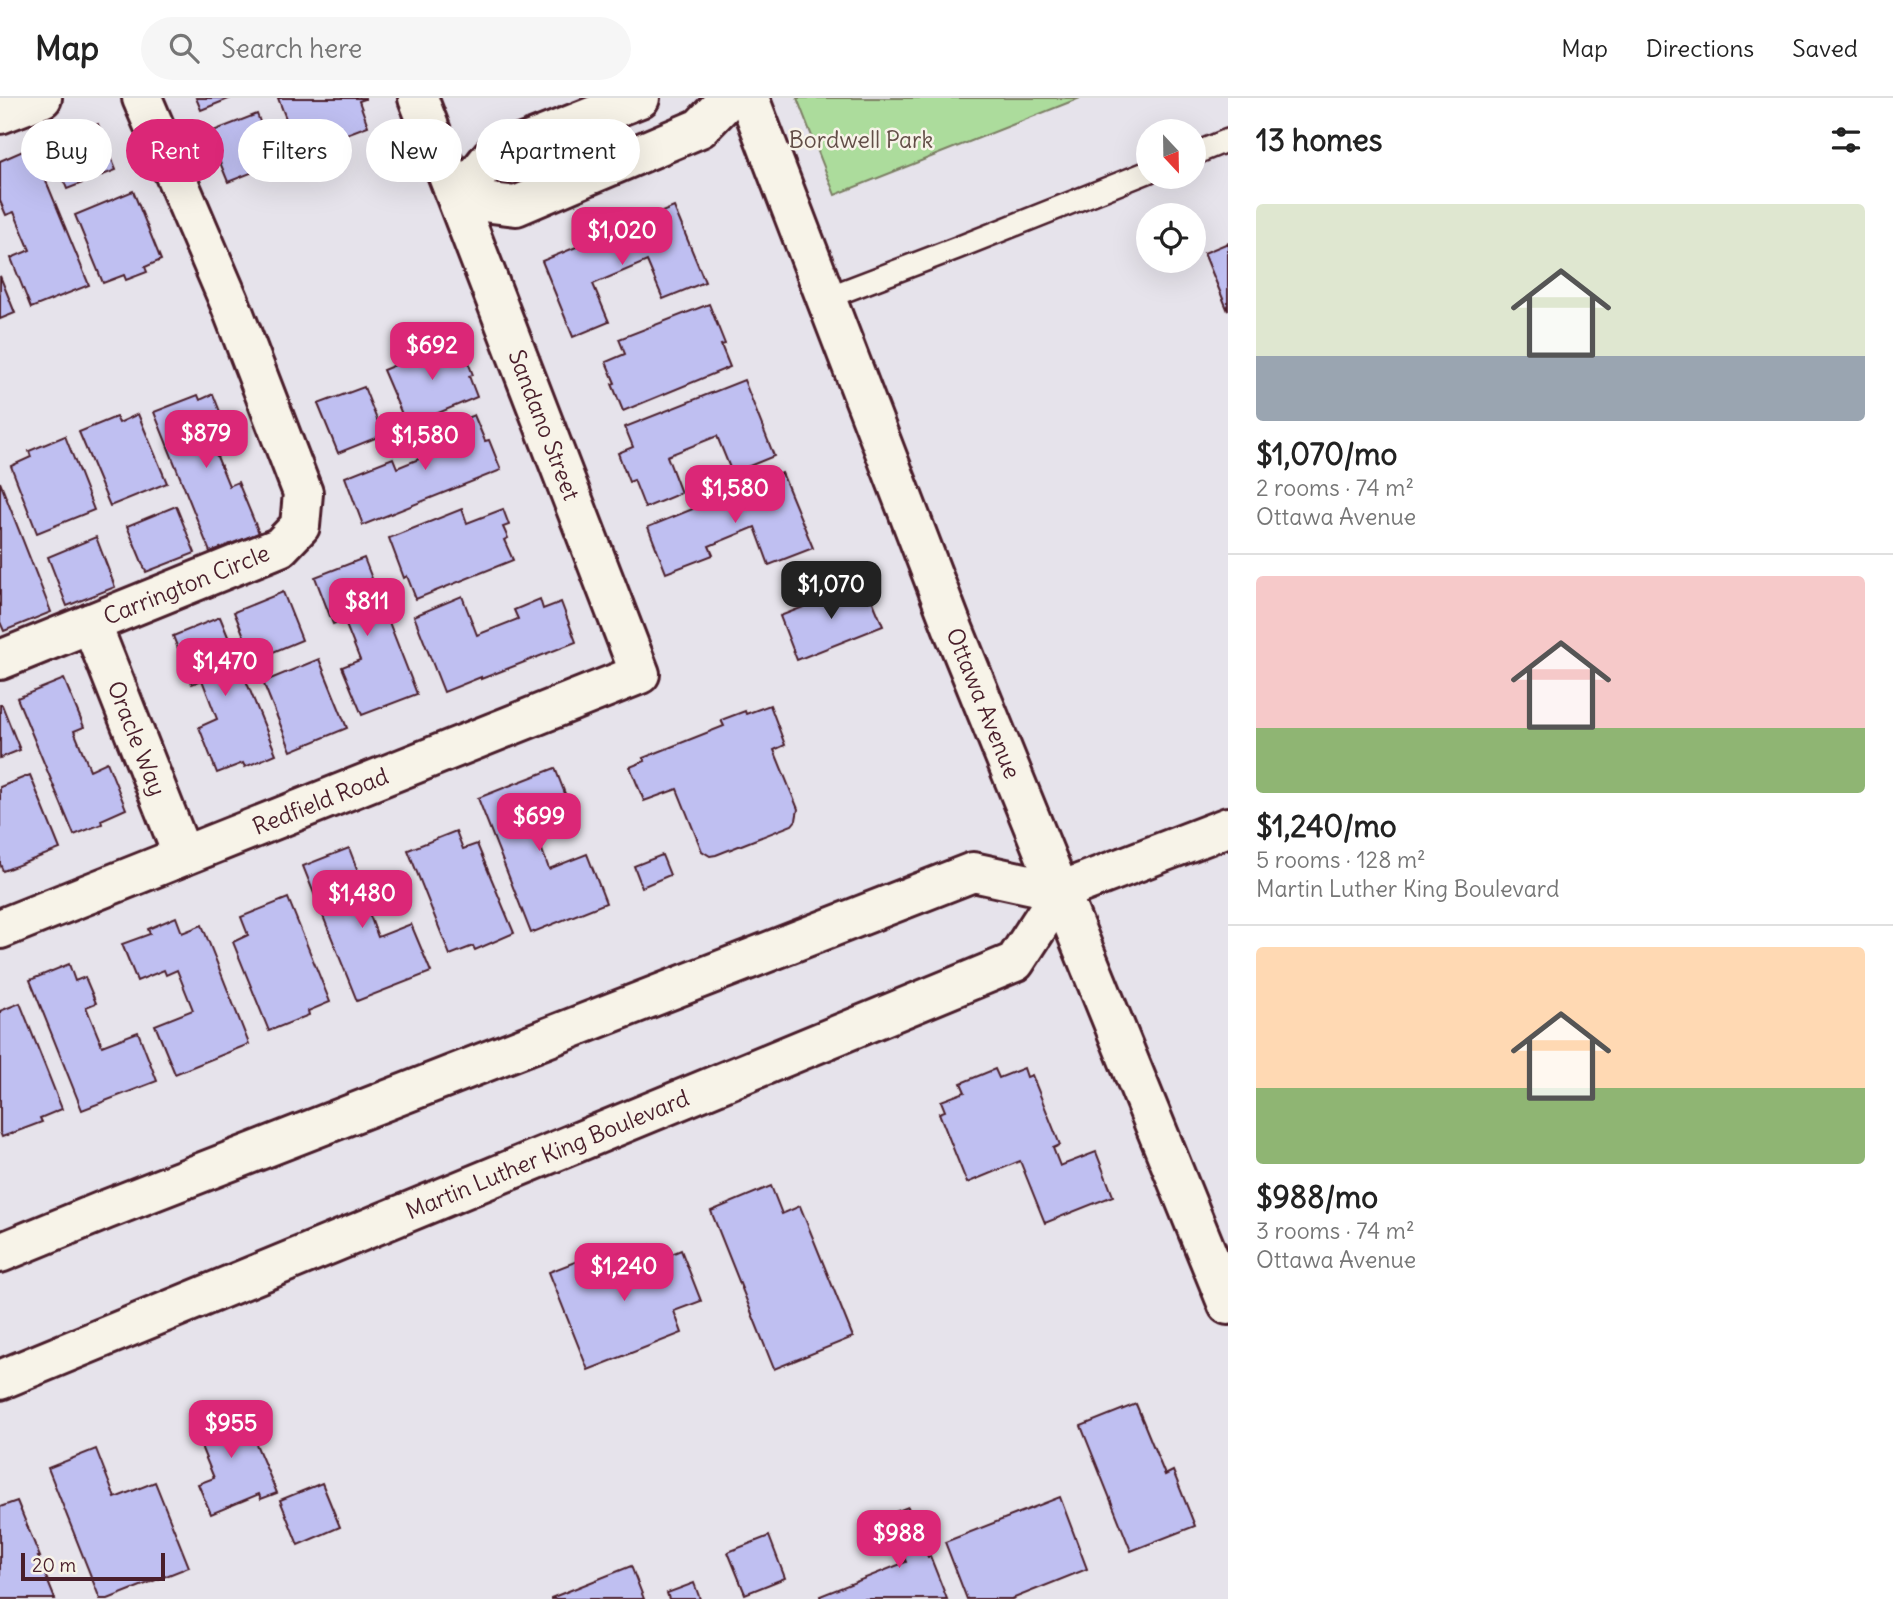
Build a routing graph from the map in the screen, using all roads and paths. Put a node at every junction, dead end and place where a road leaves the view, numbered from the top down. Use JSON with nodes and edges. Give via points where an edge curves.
{"nodes":[{"id":1,"x":42,"y":98,"type":"edge"},
{"id":2,"x":142,"y":98,"type":"edge"},
{"id":3,"x":418,"y":98,"type":"edge"},
{"id":4,"x":640,"y":98,"type":"edge"},
{"id":5,"x":729,"y":98,"type":"edge"},
{"id":6,"x":749,"y":98,"type":"edge"},
{"id":7,"x":0,"y":114,"type":"edge"},
{"id":8,"x":1228,"y":140,"type":"edge"},
{"id":9,"x":1206,"y":149,"type":"edge"},
{"id":10,"x":1136,"y":177,"type":"edge"},
{"id":11,"x":458,"y":199,"type":"junction"},
{"id":12,"x":826,"y":298,"type":"junction"},
{"id":13,"x":91,"y":623,"type":"junction"},
{"id":14,"x":0,"y":660,"type":"edge"},
{"id":15,"x":639,"y":674,"type":"joint"},
{"id":16,"x":1228,"y":827,"type":"edge"},
{"id":17,"x":183,"y":856,"type":"junction"},
{"id":18,"x":1060,"y":891,"type":"junction"},
{"id":19,"x":0,"y":929,"type":"edge"},
{"id":20,"x":0,"y":1253,"type":"edge"},
{"id":21,"x":1228,"y":1305,"type":"edge"},
{"id":22,"x":0,"y":1380,"type":"edge"}],
"edges":[{"from":1,"to":7,"type":"street"},
{"from":2,"to":13,"type":"street","name":"Carrington Circle","via":[[229,301],[303,493],[300,526],[280,547]]},
{"from":3,"to":11,"type":"street","name":"Sandano Street"},
{"from":4,"to":11,"type":"street","via":[[492,156]]},
{"from":5,"to":11,"type":"street","via":[[700,128],[516,206]]},
{"from":6,"to":12,"type":"street","name":"Ottawa Avenue"},
{"from":8,"to":9,"type":"lane"},
{"from":10,"to":12,"type":"lane"},
{"from":11,"to":15,"type":"street","name":"Sandano Street"},
{"from":12,"to":18,"type":"street","name":"Ottawa Avenue"},
{"from":13,"to":14,"type":"street","name":"Carrington Circle"},
{"from":13,"to":17,"type":"street","name":"Oracle Way"},
{"from":15,"to":17,"type":"street","name":"Redfield Road"},
{"from":16,"to":18,"type":"street"},
{"from":17,"to":19,"type":"street","name":"Redfield Road"},
{"from":18,"to":20,"type":"street","via":[[973,872]]},
{"from":18,"to":21,"type":"street","name":"Ottawa Avenue"},
{"from":18,"to":22,"type":"street","name":"Martin Luther King Boulevard","via":[[1015,962]]}]}
